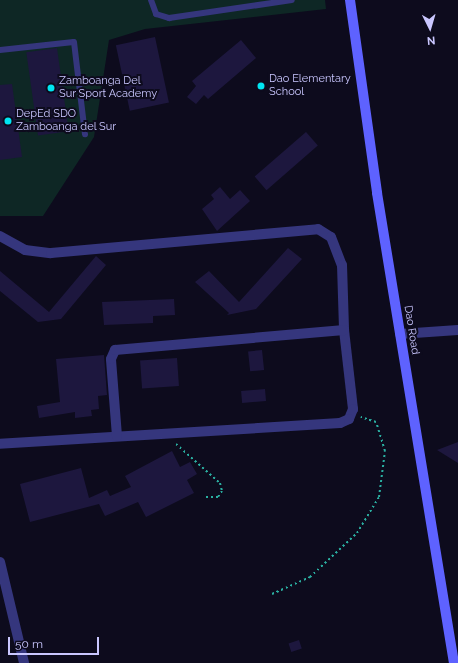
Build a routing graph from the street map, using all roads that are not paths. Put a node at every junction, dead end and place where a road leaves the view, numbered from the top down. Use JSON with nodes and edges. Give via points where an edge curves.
{"nodes":[{"id":1,"x":151,"y":0,"type":"edge"},
{"id":2,"x":292,"y":0,"type":"edge"},
{"id":3,"x":350,"y":0,"type":"edge"},
{"id":4,"x":0,"y":50,"type":"edge"},
{"id":5,"x":85,"y":134,"type":"dead end"},
{"id":6,"x":0,"y":236,"type":"edge"},
{"id":7,"x":344,"y":330,"type":"junction"},
{"id":8,"x":458,"y":330,"type":"edge"},
{"id":9,"x":400,"y":334,"type":"junction"},
{"id":10,"x":117,"y":436,"type":"junction"},
{"id":11,"x":0,"y":444,"type":"edge"},
{"id":12,"x":0,"y":562,"type":"edge"},
{"id":13,"x":24,"y":663,"type":"edge"},
{"id":14,"x":454,"y":663,"type":"edge"}],
"edges":[{"from":1,"to":2,"type":"lane","via":[[156,14],[169,18]]},
{"from":3,"to":9,"type":"street","name":"Dao Road"},
{"from":4,"to":5,"type":"lane","via":[[74,42]]},
{"from":6,"to":7,"type":"street","via":[[25,250],[51,252],[318,228],[331,237],[339,249]]},
{"from":7,"to":10,"type":"street","via":[[115,350],[111,360]]},
{"from":7,"to":10,"type":"street","via":[[353,414],[340,423]]},
{"from":8,"to":9,"type":"street"},
{"from":9,"to":14,"type":"street","name":"Dao Road"},
{"from":10,"to":11,"type":"street"},
{"from":12,"to":13,"type":"street"}]}
